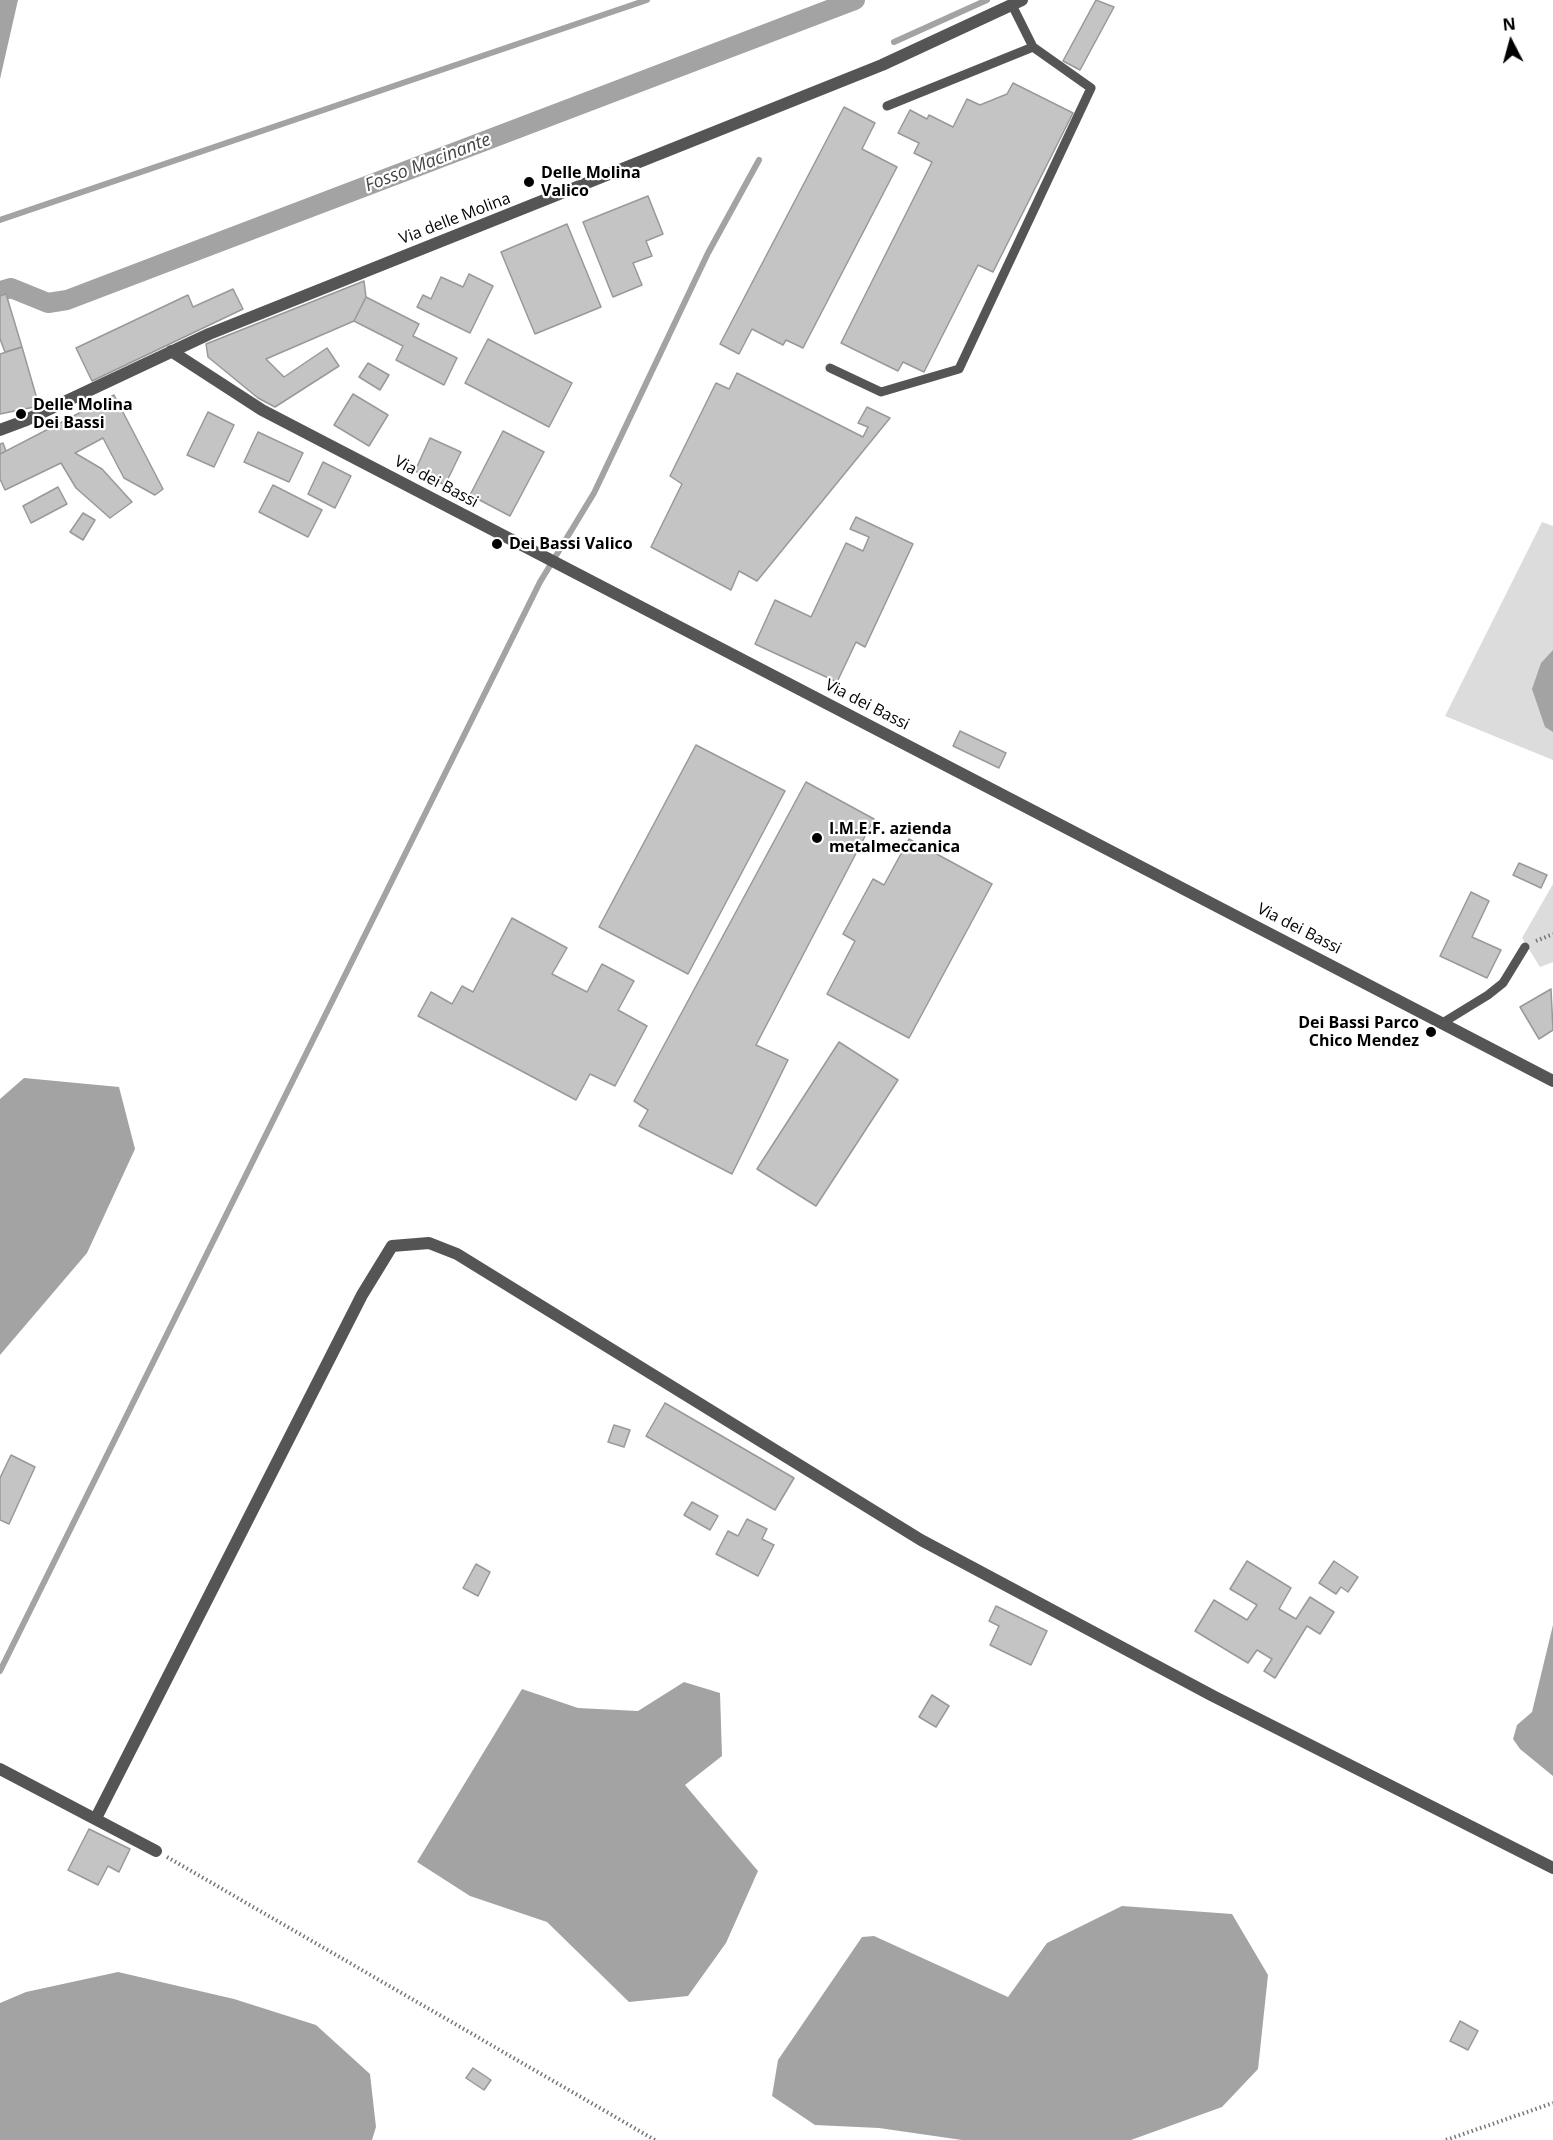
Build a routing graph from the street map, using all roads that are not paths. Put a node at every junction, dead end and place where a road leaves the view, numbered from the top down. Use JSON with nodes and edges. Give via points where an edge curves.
{"nodes":[{"id":1,"x":1017,"y":2,"type":"edge"},
{"id":2,"x":1033,"y":47,"type":"junction"},
{"id":3,"x":887,"y":106,"type":"dead end"},
{"id":4,"x":171,"y":351,"type":"junction"},
{"id":5,"x":830,"y":368,"type":"dead end"},
{"id":6,"x":0,"y":430,"type":"edge"},
{"id":7,"x":1525,"y":947,"type":"dead end"},
{"id":8,"x":1444,"y":1022,"type":"junction"},
{"id":9,"x":1553,"y":1081,"type":"edge"},
{"id":10,"x":0,"y":1768,"type":"edge"},
{"id":11,"x":96,"y":1818,"type":"junction"},
{"id":12,"x":156,"y":1851,"type":"road end"},
{"id":13,"x":1553,"y":1868,"type":"edge"}],
"edges":[{"from":1,"to":2,"type":"lane"},
{"from":1,"to":4,"type":"street","name":"Via delle Molina","via":[[882,65],[322,287]]},
{"from":2,"to":3,"type":"lane"},
{"from":2,"to":5,"type":"lane","via":[[1091,88],[958,369],[881,392]]},
{"from":4,"to":6,"type":"street","name":"Via delle Molina"},
{"from":4,"to":8,"type":"street","name":"Via dei Bassi","via":[[262,410]]},
{"from":7,"to":8,"type":"lane","via":[[1503,982]]},
{"from":8,"to":9,"type":"street","name":"Via dei Bassi"},
{"from":10,"to":11,"type":"street"},
{"from":11,"to":12,"type":"street"},
{"from":11,"to":13,"type":"street","via":[[362,1295],[392,1246],[429,1243],[457,1254],[921,1540],[1213,1696]]}]}
